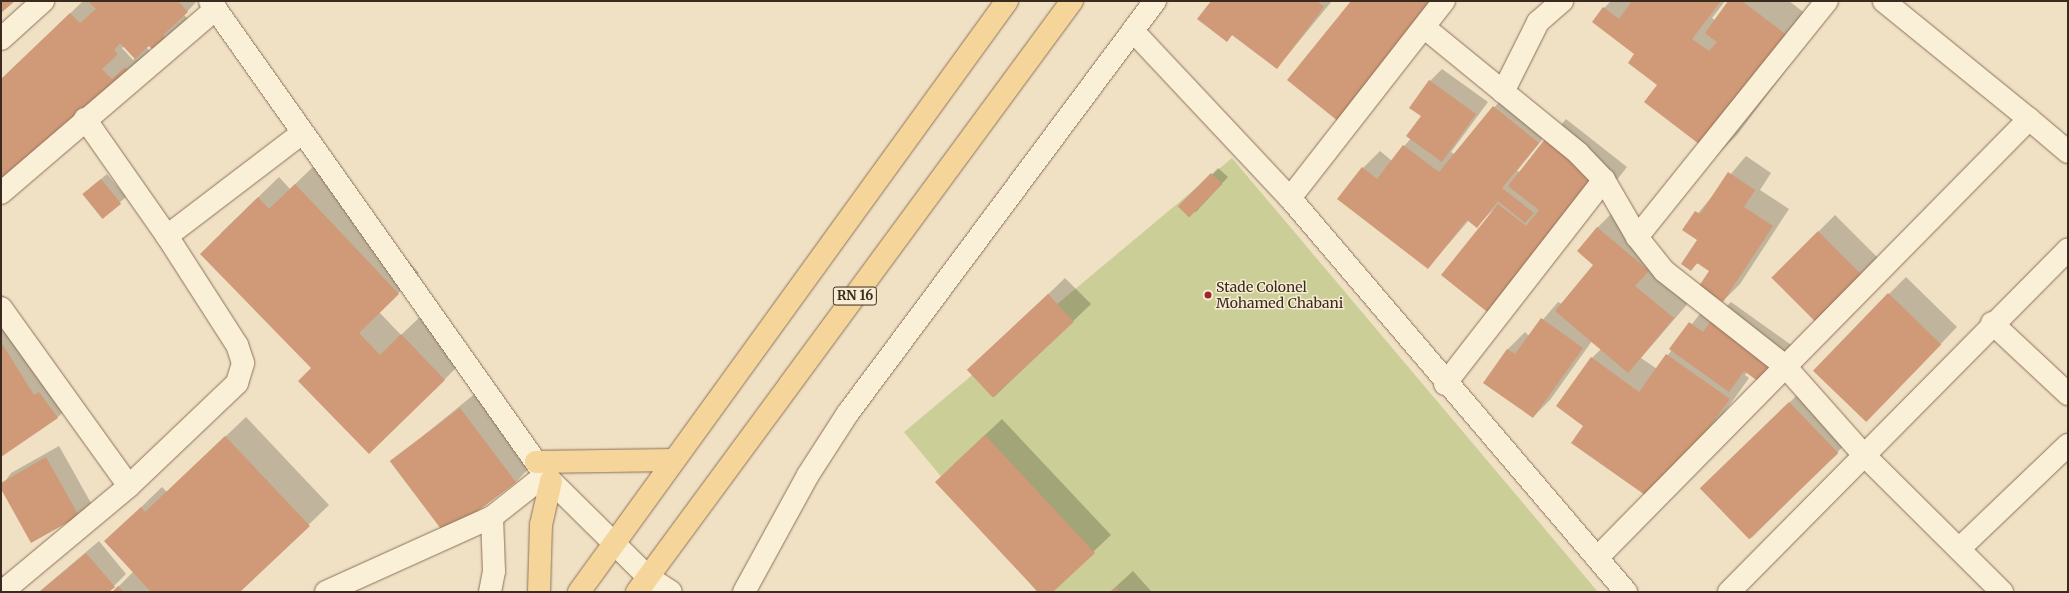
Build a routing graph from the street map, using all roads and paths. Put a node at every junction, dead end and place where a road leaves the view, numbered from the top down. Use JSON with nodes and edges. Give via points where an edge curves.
{"nodes":[{"id":1,"x":44,"y":1,"type":"edge"},
{"id":2,"x":1007,"y":1,"type":"edge"},
{"id":3,"x":1072,"y":1,"type":"edge"},
{"id":4,"x":1155,"y":1,"type":"edge"},
{"id":5,"x":1444,"y":1,"type":"edge"},
{"id":6,"x":1562,"y":1,"type":"edge"},
{"id":7,"x":1827,"y":1,"type":"edge"},
{"id":8,"x":1884,"y":1,"type":"edge"},
{"id":9,"x":213,"y":5,"type":"edge"},
{"id":10,"x":1425,"y":28,"type":"junction"},
{"id":11,"x":1133,"y":31,"type":"junction"},
{"id":12,"x":1,"y":39,"type":"edge"},
{"id":13,"x":1503,"y":92,"type":"junction"},
{"id":14,"x":2029,"y":119,"type":"junction"},
{"id":15,"x":85,"y":120,"type":"junction"},
{"id":16,"x":301,"y":134,"type":"junction"},
{"id":17,"x":2068,"y":152,"type":"edge"},
{"id":18,"x":1604,"y":180,"type":"junction"},
{"id":19,"x":1,"y":193,"type":"edge"},
{"id":20,"x":1290,"y":198,"type":"junction"},
{"id":21,"x":167,"y":236,"type":"junction"},
{"id":22,"x":1637,"y":237,"type":"junction"},
{"id":23,"x":2068,"y":250,"type":"edge"},
{"id":24,"x":1,"y":308,"type":"edge"},
{"id":25,"x":1992,"y":323,"type":"junction"},
{"id":26,"x":1784,"y":365,"type":"junction"},
{"id":27,"x":1445,"y":384,"type":"junction"},
{"id":28,"x":2068,"y":394,"type":"edge"},
{"id":29,"x":2068,"y":444,"type":"edge"},
{"id":30,"x":1863,"y":454,"type":"junction"},
{"id":31,"x":673,"y":460,"type":"junction"},
{"id":32,"x":544,"y":473,"type":"junction"},
{"id":33,"x":129,"y":486,"type":"junction"},
{"id":34,"x":492,"y":517,"type":"junction"},
{"id":35,"x":614,"y":545,"type":"junction"},
{"id":36,"x":1959,"y":550,"type":"junction"},
{"id":37,"x":1597,"y":558,"type":"junction"},
{"id":38,"x":643,"y":584,"type":"edge"},
{"id":39,"x":2,"y":592,"type":"edge"},
{"id":40,"x":326,"y":592,"type":"edge"},
{"id":41,"x":490,"y":592,"type":"edge"},
{"id":42,"x":539,"y":592,"type":"edge"},
{"id":43,"x":579,"y":592,"type":"edge"},
{"id":44,"x":671,"y":592,"type":"edge"},
{"id":45,"x":744,"y":592,"type":"edge"},
{"id":46,"x":1626,"y":592,"type":"edge"},
{"id":47,"x":1729,"y":592,"type":"edge"},
{"id":48,"x":2002,"y":592,"type":"edge"}],
"edges":[{"from":1,"to":12,"type":"street"},
{"from":2,"to":31,"type":"main road"},
{"from":3,"to":38,"type":"main road","number":"RN 16"},
{"from":4,"to":11,"type":"street"},
{"from":5,"to":10,"type":"street"},
{"from":6,"to":13,"type":"street","via":[[1538,22]]},
{"from":7,"to":22,"type":"street"},
{"from":8,"to":14,"type":"street"},
{"from":9,"to":15,"type":"street"},
{"from":9,"to":16,"type":"street"},
{"from":10,"to":13,"type":"street"},
{"from":10,"to":20,"type":"street"},
{"from":11,"to":20,"type":"street"},
{"from":11,"to":45,"type":"street","via":[[848,412],[808,475]]},
{"from":13,"to":18,"type":"street","via":[[1578,153]]},
{"from":14,"to":17,"type":"street"},
{"from":14,"to":26,"type":"street"},
{"from":15,"to":19,"type":"street"},
{"from":15,"to":21,"type":"street"},
{"from":16,"to":21,"type":"street"},
{"from":16,"to":32,"type":"street"},
{"from":18,"to":22,"type":"street"},
{"from":18,"to":27,"type":"street"},
{"from":20,"to":27,"type":"street"},
{"from":21,"to":33,"type":"street","via":[[237,345],[243,363],[237,383]]},
{"from":22,"to":26,"type":"street","via":[[1664,271]]},
{"from":23,"to":25,"type":"street"},
{"from":24,"to":33,"type":"street"},
{"from":25,"to":28,"type":"street"},
{"from":25,"to":30,"type":"street"},
{"from":26,"to":30,"type":"street"},
{"from":26,"to":37,"type":"street"},
{"from":27,"to":37,"type":"street"},
{"from":29,"to":36,"type":"street"},
{"from":30,"to":36,"type":"street"},
{"from":30,"to":47,"type":"street"},
{"from":31,"to":32,"type":"main road"},
{"from":31,"to":35,"type":"main road"},
{"from":32,"to":34,"type":"street"},
{"from":32,"to":35,"type":"street"},
{"from":32,"to":42,"type":"main road"},
{"from":33,"to":39,"type":"street"},
{"from":34,"to":40,"type":"street"},
{"from":34,"to":41,"type":"street","via":[[494,571]]},
{"from":35,"to":38,"type":"street"},
{"from":35,"to":43,"type":"main road"},
{"from":36,"to":48,"type":"street"},
{"from":37,"to":46,"type":"street"},
{"from":38,"to":44,"type":"street"}]}
